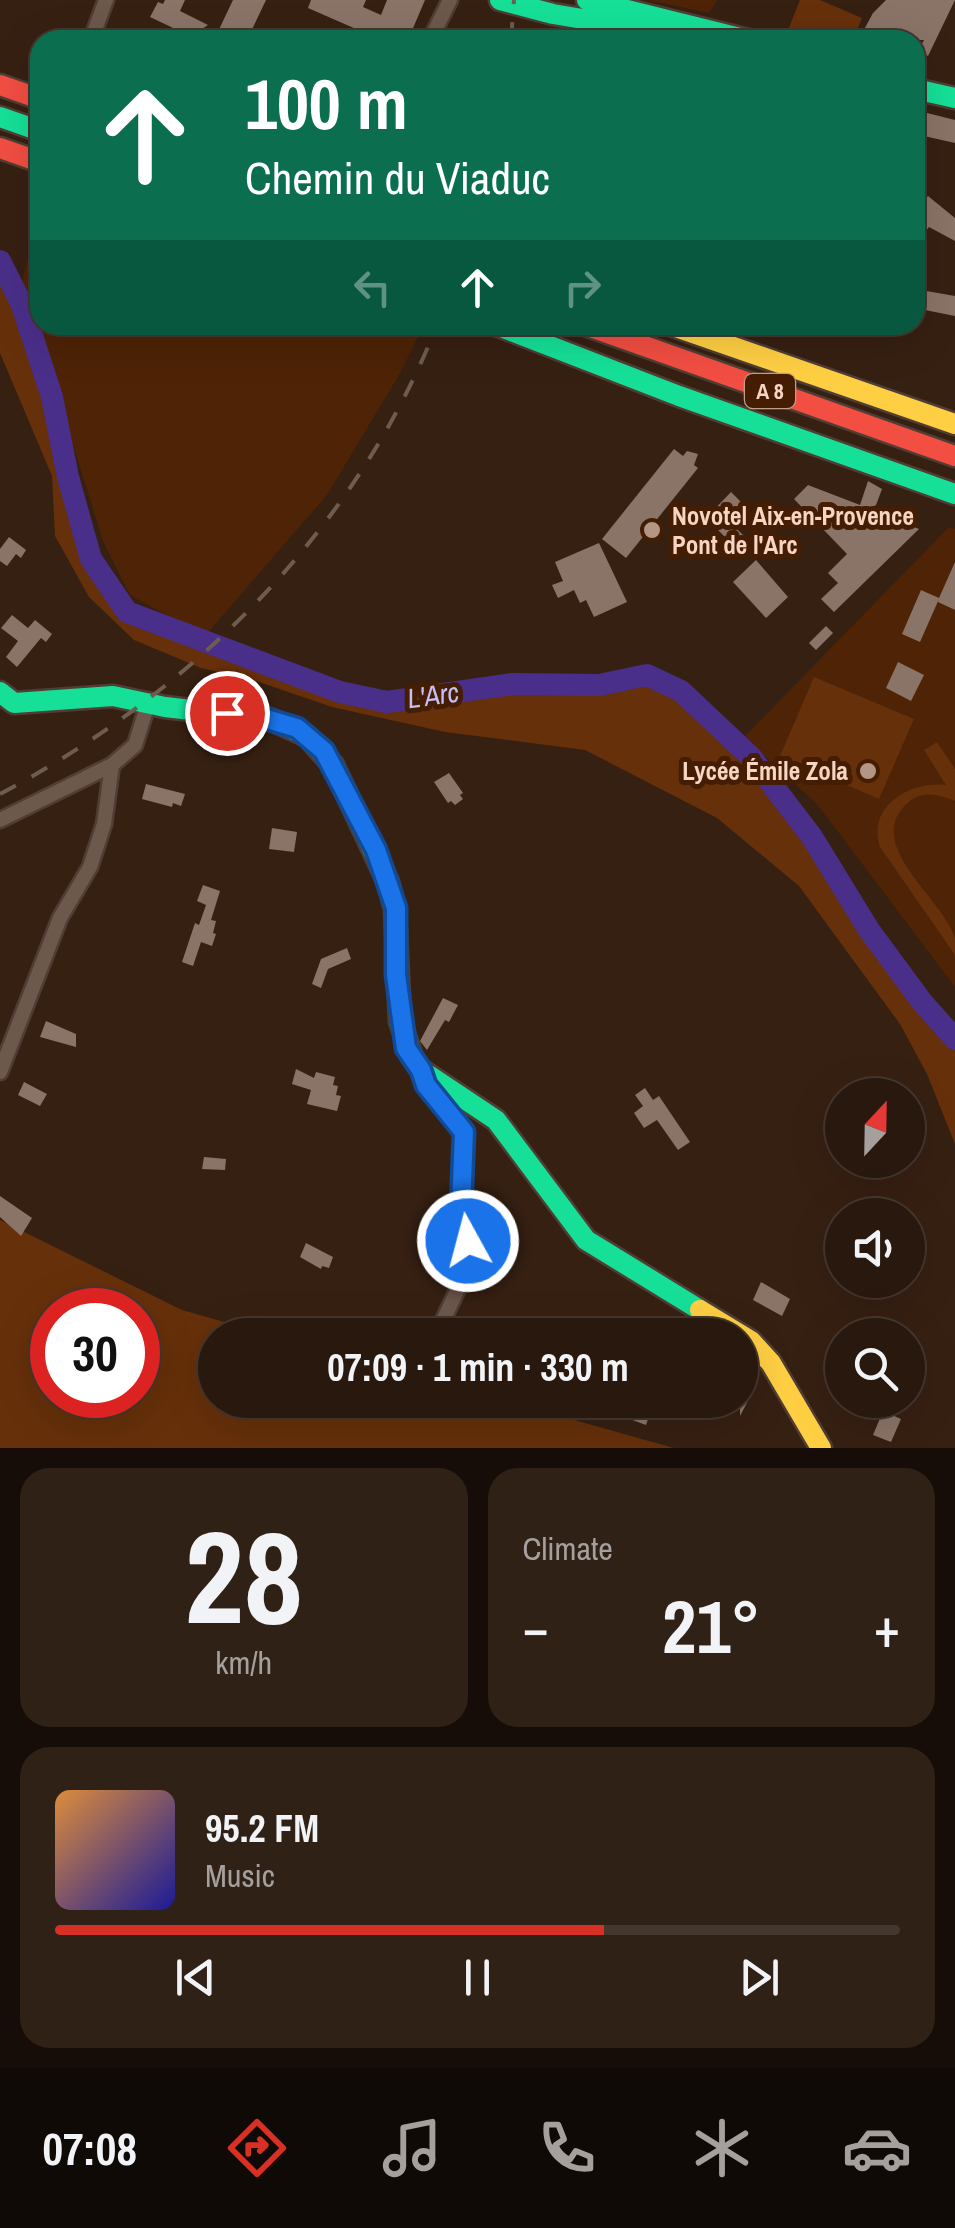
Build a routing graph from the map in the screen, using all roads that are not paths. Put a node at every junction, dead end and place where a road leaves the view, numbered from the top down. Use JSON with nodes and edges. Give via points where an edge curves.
{"nodes":[{"id":1,"x":106,"y":0,"type":"edge"},
{"id":2,"x":450,"y":0,"type":"edge"},
{"id":3,"x":500,"y":0,"type":"edge"},
{"id":4,"x":556,"y":0,"type":"edge"},
{"id":5,"x":564,"y":0,"type":"edge"},
{"id":6,"x":591,"y":6,"type":"edge"},
{"id":7,"x":524,"y":7,"type":"junction"},
{"id":8,"x":95,"y":30,"type":"edge"},
{"id":9,"x":435,"y":30,"type":"edge"},
{"id":10,"x":672,"y":30,"type":"edge"},
{"id":11,"x":702,"y":30,"type":"edge"},
{"id":12,"x":925,"y":79,"type":"edge"},
{"id":13,"x":0,"y":84,"type":"edge"},
{"id":14,"x":955,"y":86,"type":"edge"},
{"id":15,"x":925,"y":91,"type":"edge"},
{"id":16,"x":30,"y":95,"type":"edge"},
{"id":17,"x":955,"y":98,"type":"edge"},
{"id":18,"x":0,"y":116,"type":"edge"},
{"id":19,"x":30,"y":127,"type":"edge"},
{"id":20,"x":0,"y":148,"type":"edge"},
{"id":21,"x":30,"y":158,"type":"edge"},
{"id":22,"x":522,"y":335,"type":"edge"},
{"id":23,"x":613,"y":335,"type":"edge"},
{"id":24,"x":699,"y":335,"type":"edge"},
{"id":25,"x":955,"y":424,"type":"edge"},
{"id":26,"x":955,"y":456,"type":"edge"},
{"id":27,"x":955,"y":494,"type":"edge"},
{"id":28,"x":0,"y":692,"type":"edge"},
{"id":29,"x":148,"y":704,"type":"junction"},
{"id":30,"x":112,"y":766,"type":"junction"},
{"id":31,"x":0,"y":820,"type":"edge"},
{"id":32,"x":421,"y":1070,"type":"junction"},
{"id":33,"x":0,"y":1072,"type":"edge"},
{"id":34,"x":444,"y":1318,"type":"edge"},
{"id":35,"x":821,"y":1448,"type":"edge"}],
"edges":[{"from":1,"to":8,"type":"street"},
{"from":2,"to":9,"type":"street"},
{"from":3,"to":7,"type":"main road"},
{"from":4,"to":7,"type":"main road"},
{"from":5,"to":6,"type":"main road"},
{"from":6,"to":7,"type":"main road"},
{"from":6,"to":10,"type":"main road"},
{"from":6,"to":11,"type":"main road"},
{"from":12,"to":14,"type":"main road"},
{"from":13,"to":16,"type":"main road"},
{"from":15,"to":17,"type":"main road"},
{"from":18,"to":19,"type":"main road"},
{"from":20,"to":21,"type":"main road"},
{"from":22,"to":27,"type":"main road"},
{"from":23,"to":26,"type":"main road","number":"A 8"},
{"from":24,"to":25,"type":"main road","number":"A 8"},
{"from":28,"to":29,"type":"main road","via":[[14,703],[104,696]]},
{"from":29,"to":30,"type":"street","via":[[135,745]]},
{"from":29,"to":32,"type":"main road","via":[[257,716],[297,728],[324,751],[376,850],[396,908],[406,1048]]},
{"from":30,"to":31,"type":"street"},
{"from":30,"to":33,"type":"street","via":[[90,867],[60,918]]},
{"from":32,"to":34,"type":"street","via":[[466,1145],[461,1208],[469,1266]]},
{"from":32,"to":35,"type":"main road","via":[[496,1120],[586,1240],[751,1341],[772,1363]]}]}
